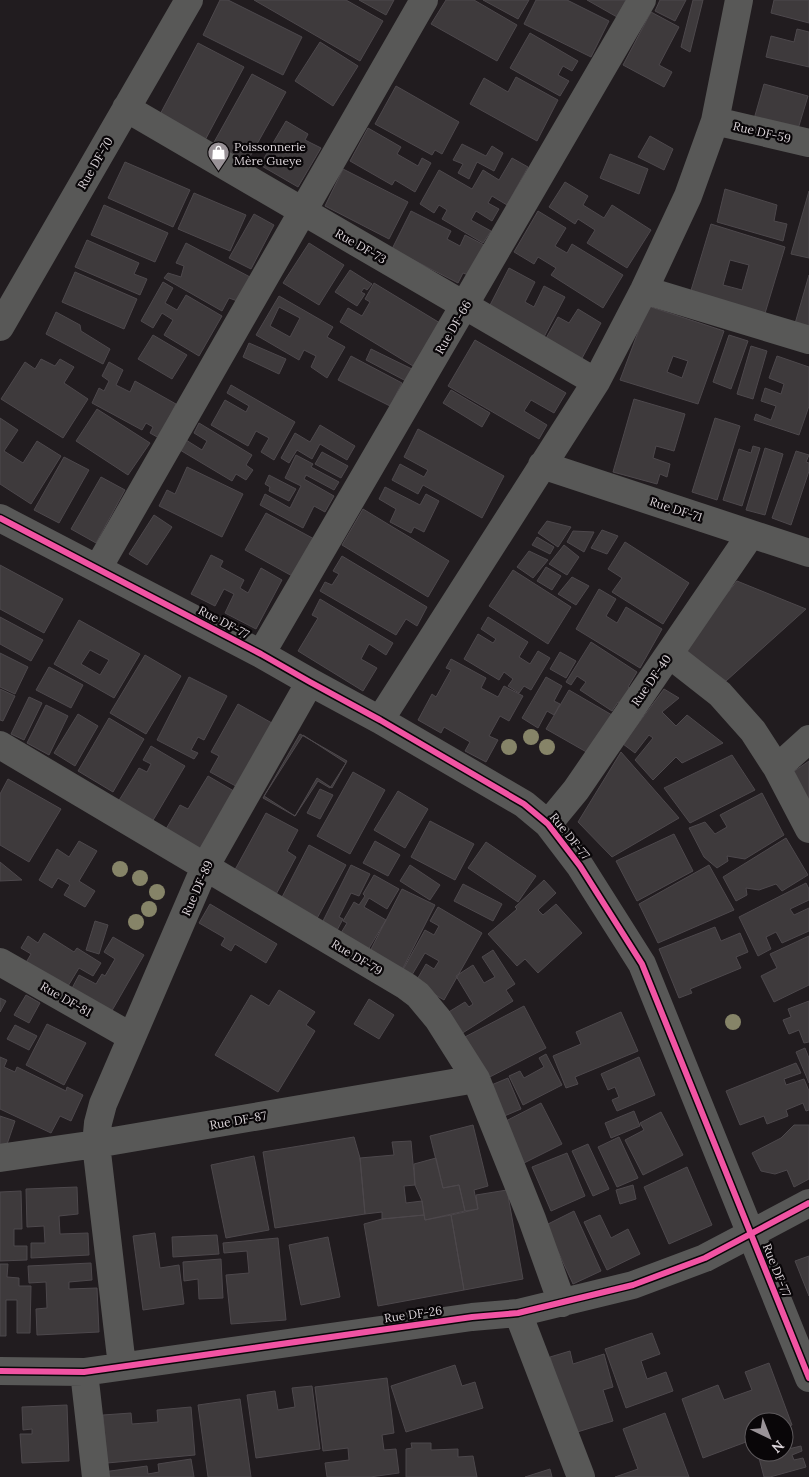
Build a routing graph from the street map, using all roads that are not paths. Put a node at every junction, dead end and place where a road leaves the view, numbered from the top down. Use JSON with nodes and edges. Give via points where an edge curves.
{"nodes":[{"id":1,"x":189,"y":0,"type":"edge"},
{"id":2,"x":424,"y":0,"type":"edge"},
{"id":3,"x":642,"y":0,"type":"edge"},
{"id":4,"x":739,"y":0,"type":"edge"},
{"id":5,"x":126,"y":108,"type":"junction"},
{"id":6,"x":715,"y":121,"type":"junction"},
{"id":7,"x":809,"y":143,"type":"edge"},
{"id":8,"x":303,"y":213,"type":"junction"},
{"id":9,"x":644,"y":290,"type":"junction"},
{"id":10,"x":465,"y":306,"type":"junction"},
{"id":11,"x":0,"y":327,"type":"edge"},
{"id":12,"x":809,"y":340,"type":"edge"},
{"id":13,"x":596,"y":382,"type":"junction"},
{"id":14,"x":542,"y":465,"type":"junction"},
{"id":15,"x":0,"y":518,"type":"edge"},
{"id":16,"x":751,"y":534,"type":"junction"},
{"id":17,"x":809,"y":553,"type":"edge"},
{"id":18,"x":98,"y":568,"type":"junction"},
{"id":19,"x":261,"y":654,"type":"junction"},
{"id":20,"x":669,"y":654,"type":"junction"},
{"id":21,"x":310,"y":682,"type":"junction"},
{"id":22,"x":380,"y":720,"type":"junction"},
{"id":23,"x":809,"y":739,"type":"edge"},
{"id":24,"x":0,"y":745,"type":"edge"},
{"id":25,"x":777,"y":768,"type":"junction"},
{"id":26,"x":548,"y":824,"type":"junction"},
{"id":27,"x":809,"y":829,"type":"edge"},
{"id":28,"x":205,"y":867,"type":"junction"},
{"id":29,"x":0,"y":962,"type":"edge"},
{"id":30,"x":132,"y":1037,"type":"junction"},
{"id":31,"x":476,"y":1079,"type":"junction"},
{"id":32,"x":96,"y":1144,"type":"junction"},
{"id":33,"x":0,"y":1158,"type":"edge"},
{"id":34,"x":809,"y":1203,"type":"edge"},
{"id":35,"x":751,"y":1234,"type":"junction"},
{"id":36,"x":562,"y":1303,"type":"junction"},
{"id":37,"x":518,"y":1313,"type":"junction"},
{"id":38,"x":122,"y":1366,"type":"junction"},
{"id":39,"x":0,"y":1371,"type":"edge"},
{"id":40,"x":84,"y":1372,"type":"junction"},
{"id":41,"x":809,"y":1378,"type":"edge"},
{"id":42,"x":96,"y":1477,"type":"edge"},
{"id":43,"x":581,"y":1477,"type":"edge"}],
"edges":[{"from":1,"to":5,"type":"street","name":"Rue DF-70"},
{"from":2,"to":8,"type":"street"},
{"from":3,"to":10,"type":"street","name":"Rue DF-66"},
{"from":4,"to":6,"type":"street"},
{"from":5,"to":8,"type":"street","name":"Rue DF-73"},
{"from":5,"to":11,"type":"street","name":"Rue DF-70"},
{"from":6,"to":7,"type":"street","name":"Rue DF-59"},
{"from":6,"to":9,"type":"street","via":[[688,196]]},
{"from":8,"to":10,"type":"street","name":"Rue DF-73"},
{"from":8,"to":18,"type":"street"},
{"from":9,"to":12,"type":"street"},
{"from":9,"to":13,"type":"street"},
{"from":10,"to":13,"type":"street","name":"Rue DF-73"},
{"from":10,"to":19,"type":"street","name":"Rue DF-66"},
{"from":13,"to":14,"type":"street"},
{"from":14,"to":16,"type":"street","name":"Rue DF-71"},
{"from":14,"to":22,"type":"street"},
{"from":15,"to":18,"type":"street","name":"Rue DF-77"},
{"from":16,"to":17,"type":"street","name":"Rue DF-71"},
{"from":16,"to":20,"type":"street","name":"Rue DF-40"},
{"from":18,"to":19,"type":"street","name":"Rue DF-77"},
{"from":19,"to":21,"type":"street","name":"Rue DF-77"},
{"from":20,"to":25,"type":"street","via":[[720,694],[753,731]]},
{"from":20,"to":26,"type":"street","name":"Rue DF-40","via":[[576,790]]},
{"from":21,"to":22,"type":"street","name":"Rue DF-77"},
{"from":21,"to":28,"type":"street","name":"Rue DF-89"},
{"from":22,"to":26,"type":"street","name":"Rue DF-77","via":[[524,804]]},
{"from":23,"to":25,"type":"street"},
{"from":24,"to":28,"type":"street","name":"Rue DF-79"},
{"from":25,"to":27,"type":"street"},
{"from":26,"to":35,"type":"street","name":"Rue DF-77","via":[[606,904],[642,964]]},
{"from":28,"to":30,"type":"street","name":"Rue DF-89"},
{"from":28,"to":31,"type":"street","name":"Rue DF-79","via":[[418,995],[438,1019]]},
{"from":29,"to":30,"type":"street","name":"Rue DF-81"},
{"from":30,"to":32,"type":"street","name":"Rue DF-89","via":[[103,1104]]},
{"from":31,"to":32,"type":"street","name":"Rue DF-87"},
{"from":31,"to":36,"type":"street","name":"Rue DF-79"},
{"from":32,"to":33,"type":"street","name":"Rue DF-87"},
{"from":32,"to":38,"type":"street","name":"Rue DF-89"},
{"from":34,"to":35,"type":"street","name":"Rue DF-26"},
{"from":35,"to":36,"type":"street","name":"Rue DF-26","via":[[705,1258],[633,1285]]},
{"from":35,"to":41,"type":"street","name":"Rue DF-77"},
{"from":36,"to":37,"type":"street","name":"Rue DF-26"},
{"from":37,"to":38,"type":"street","name":"Rue DF-26"},
{"from":37,"to":43,"type":"street"},
{"from":38,"to":40,"type":"street","name":"Rue DF-26"},
{"from":39,"to":40,"type":"street","name":"Rue DF-26"},
{"from":40,"to":42,"type":"street"}]}
